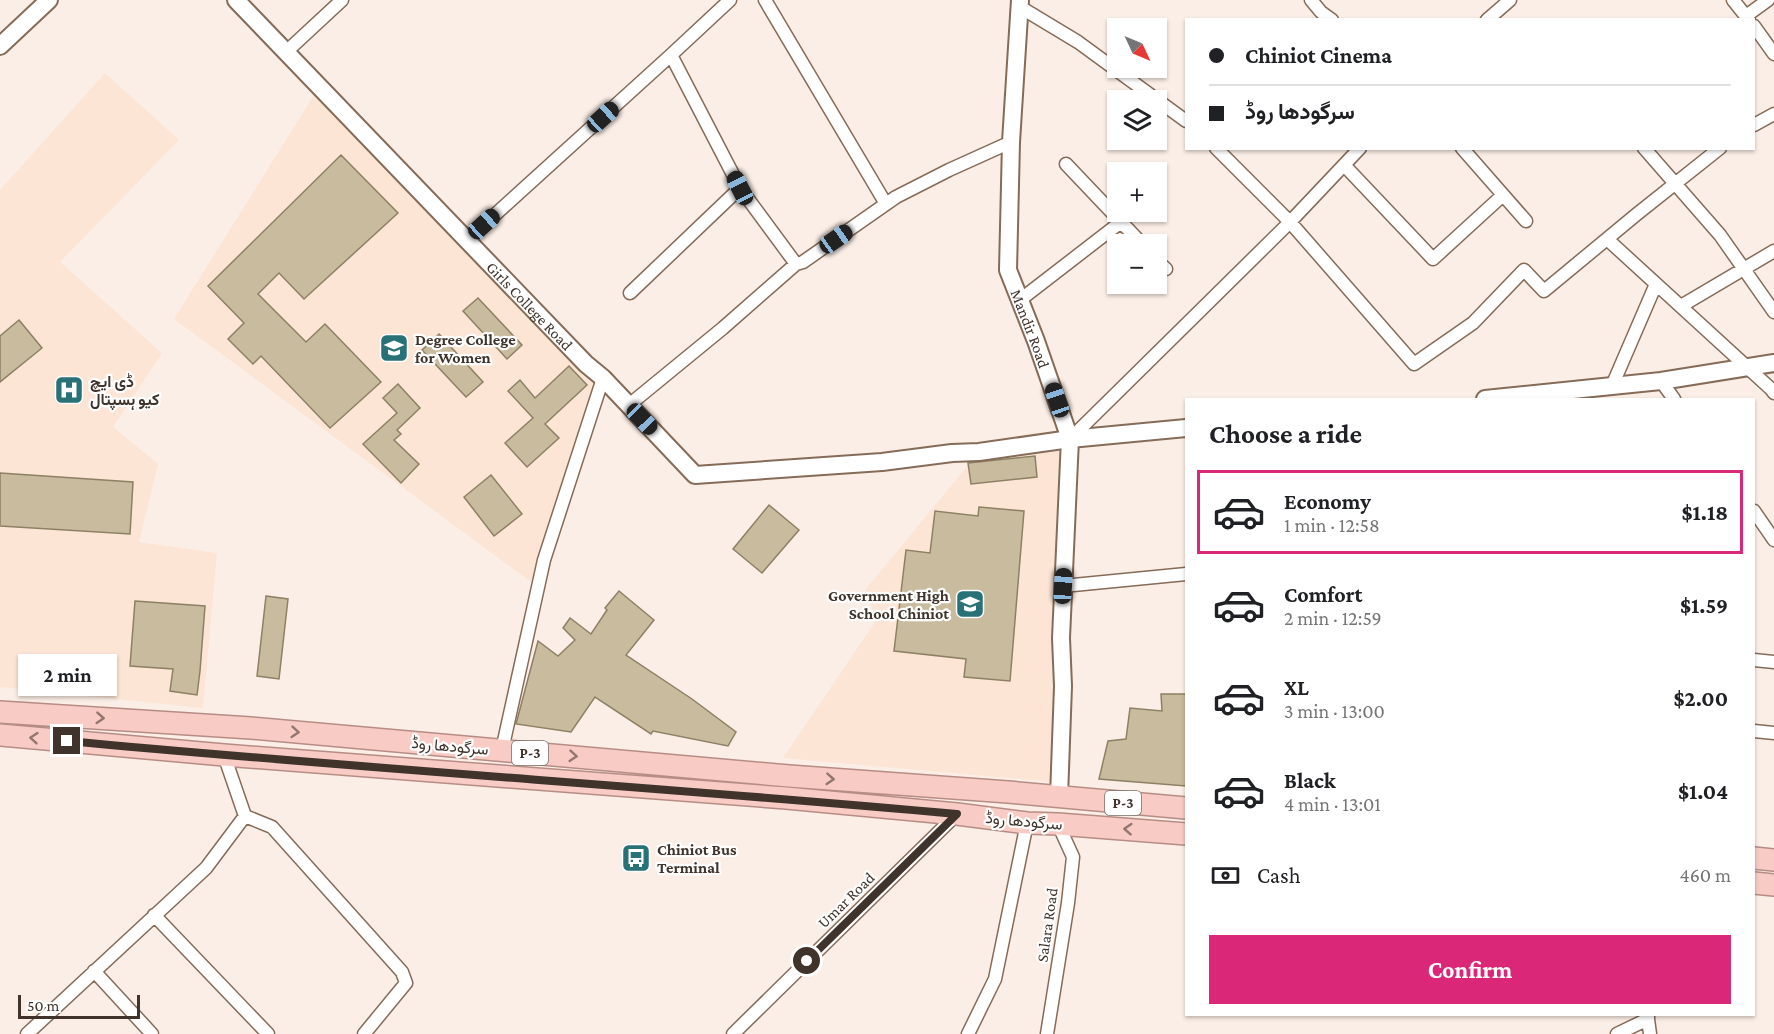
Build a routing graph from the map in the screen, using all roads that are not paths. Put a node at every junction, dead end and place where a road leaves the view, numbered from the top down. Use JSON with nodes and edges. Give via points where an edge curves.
{"nodes":[{"id":1,"x":49,"y":0,"type":"edge"},
{"id":2,"x":236,"y":0,"type":"edge"},
{"id":3,"x":342,"y":0,"type":"edge"},
{"id":4,"x":730,"y":0,"type":"edge"},
{"id":5,"x":765,"y":0,"type":"edge"},
{"id":6,"x":1311,"y":0,"type":"edge"},
{"id":7,"x":1510,"y":0,"type":"edge"},
{"id":8,"x":1733,"y":0,"type":"edge"},
{"id":9,"x":1768,"y":0,"type":"edge"},
{"id":10,"x":1020,"y":4,"type":"edge"},
{"id":11,"x":1329,"y":18,"type":"edge"},
{"id":12,"x":1489,"y":18,"type":"edge"},
{"id":13,"x":1748,"y":18,"type":"edge"},
{"id":14,"x":1752,"y":18,"type":"edge"},
{"id":15,"x":1755,"y":27,"type":"edge"},
{"id":16,"x":0,"y":46,"type":"edge"},
{"id":17,"x":286,"y":52,"type":"junction"},
{"id":18,"x":1774,"y":54,"type":"edge"},
{"id":19,"x":671,"y":55,"type":"junction"},
{"id":20,"x":1774,"y":114,"type":"edge"},
{"id":21,"x":1185,"y":120,"type":"edge"},
{"id":22,"x":1755,"y":125,"type":"edge"},
{"id":23,"x":1011,"y":142,"type":"junction"},
{"id":24,"x":1218,"y":150,"type":"edge"},
{"id":25,"x":1358,"y":150,"type":"edge"},
{"id":26,"x":1464,"y":150,"type":"edge"},
{"id":27,"x":1646,"y":150,"type":"edge"},
{"id":28,"x":1718,"y":150,"type":"edge"},
{"id":29,"x":1066,"y":164,"type":"dead end"},
{"id":30,"x":1344,"y":165,"type":"junction"},
{"id":31,"x":1676,"y":184,"type":"junction"},
{"id":32,"x":740,"y":188,"type":"junction"},
{"id":33,"x":1503,"y":195,"type":"junction"},
{"id":34,"x":886,"y":204,"type":"junction"},
{"id":35,"x":1107,"y":207,"type":"edge"},
{"id":36,"x":1526,"y":221,"type":"dead end"},
{"id":37,"x":1121,"y":222,"type":"joint"},
{"id":38,"x":1290,"y":222,"type":"junction"},
{"id":39,"x":1132,"y":234,"type":"edge"},
{"id":40,"x":1607,"y":239,"type":"junction"},
{"id":41,"x":467,"y":240,"type":"junction"},
{"id":42,"x":1774,"y":251,"type":"edge"},
{"id":43,"x":796,"y":264,"type":"junction"},
{"id":44,"x":1744,"y":269,"type":"junction"},
{"id":45,"x":1656,"y":284,"type":"junction"},
{"id":46,"x":630,"y":293,"type":"dead end"},
{"id":47,"x":1020,"y":300,"type":"junction"},
{"id":48,"x":1681,"y":306,"type":"junction"},
{"id":49,"x":1774,"y":312,"type":"edge"},
{"id":50,"x":1774,"y":363,"type":"edge"},
{"id":51,"x":1748,"y":367,"type":"junction"},
{"id":52,"x":603,"y":378,"type":"junction"},
{"id":53,"x":1661,"y":381,"type":"junction"},
{"id":54,"x":1606,"y":391,"type":"edge"},
{"id":55,"x":1774,"y":393,"type":"edge"},
{"id":56,"x":1500,"y":398,"type":"edge"},
{"id":57,"x":1673,"y":398,"type":"edge"},
{"id":58,"x":629,"y":405,"type":"junction"},
{"id":59,"x":1185,"y":428,"type":"edge"},
{"id":60,"x":1070,"y":439,"type":"junction"},
{"id":61,"x":1755,"y":512,"type":"edge"},
{"id":62,"x":1774,"y":540,"type":"edge"},
{"id":63,"x":1185,"y":574,"type":"edge"},
{"id":64,"x":1063,"y":586,"type":"junction"},
{"id":65,"x":1755,"y":660,"type":"edge"},
{"id":66,"x":1774,"y":662,"type":"edge"},
{"id":67,"x":0,"y":712,"type":"edge"},
{"id":68,"x":251,"y":728,"type":"junction"},
{"id":69,"x":1755,"y":731,"type":"edge"},
{"id":70,"x":1774,"y":733,"type":"edge"},
{"id":71,"x":0,"y":735,"type":"edge"},
{"id":72,"x":502,"y":750,"type":"junction"},
{"id":73,"x":224,"y":755,"type":"junction"},
{"id":74,"x":249,"y":757,"type":"junction"},
{"id":75,"x":614,"y":760,"type":"junction"},
{"id":76,"x":789,"y":776,"type":"junction"},
{"id":77,"x":611,"y":785,"type":"junction"},
{"id":78,"x":1059,"y":797,"type":"junction"},
{"id":79,"x":786,"y":798,"type":"junction"},
{"id":80,"x":1185,"y":808,"type":"edge"},
{"id":81,"x":957,"y":814,"type":"junction"},
{"id":82,"x":246,"y":816,"type":"junction"},
{"id":83,"x":1027,"y":823,"type":"junction"},
{"id":84,"x":1058,"y":824,"type":"junction"},
{"id":85,"x":1185,"y":834,"type":"edge"},
{"id":86,"x":1755,"y":858,"type":"edge"},
{"id":87,"x":1774,"y":860,"type":"edge"},
{"id":88,"x":1755,"y":883,"type":"edge"},
{"id":89,"x":1774,"y":885,"type":"edge"},
{"id":90,"x":154,"y":915,"type":"junction"},
{"id":91,"x":94,"y":971,"type":"junction"},
{"id":92,"x":1648,"y":1016,"type":"edge"},
{"id":93,"x":27,"y":1034,"type":"edge"},
{"id":94,"x":152,"y":1034,"type":"edge"},
{"id":95,"x":268,"y":1034,"type":"edge"},
{"id":96,"x":364,"y":1034,"type":"edge"},
{"id":97,"x":733,"y":1034,"type":"edge"},
{"id":98,"x":968,"y":1034,"type":"edge"},
{"id":99,"x":1047,"y":1034,"type":"edge"},
{"id":100,"x":1617,"y":1034,"type":"edge"},
{"id":101,"x":1650,"y":1034,"type":"edge"}],
"edges":[{"from":1,"to":16,"type":"street"},
{"from":2,"to":17,"type":"street","name":"Girls College Road"},
{"from":3,"to":17,"type":"street"},
{"from":4,"to":19,"type":"street"},
{"from":5,"to":34,"type":"street"},
{"from":6,"to":11,"type":"street"},
{"from":7,"to":12,"type":"street"},
{"from":8,"to":13,"type":"street"},
{"from":9,"to":14,"type":"street"},
{"from":10,"to":21,"type":"street"},
{"from":10,"to":23,"type":"street","name":"Mandir Road"},
{"from":15,"to":18,"type":"street"},
{"from":17,"to":41,"type":"street","name":"Girls College Road"},
{"from":19,"to":32,"type":"street"},
{"from":19,"to":41,"type":"street"},
{"from":20,"to":22,"type":"street"},
{"from":23,"to":34,"type":"street"},
{"from":23,"to":47,"type":"street","name":"Mandir Road","via":[[1008,270]]},
{"from":24,"to":38,"type":"street"},
{"from":25,"to":30,"type":"street"},
{"from":26,"to":33,"type":"street"},
{"from":27,"to":31,"type":"street"},
{"from":28,"to":31,"type":"street"},
{"from":29,"to":35,"type":"street"},
{"from":30,"to":33,"type":"street","via":[[1433,259]]},
{"from":30,"to":38,"type":"street"},
{"from":31,"to":40,"type":"street"},
{"from":31,"to":44,"type":"street"},
{"from":32,"to":43,"type":"street"},
{"from":32,"to":46,"type":"street"},
{"from":33,"to":36,"type":"street"},
{"from":34,"to":43,"type":"street"},
{"from":37,"to":39,"type":"street"},
{"from":37,"to":47,"type":"street"},
{"from":38,"to":40,"type":"street","via":[[1414,364],[1473,323],[1524,270],[1544,291]]},
{"from":38,"to":60,"type":"street"},
{"from":40,"to":45,"type":"street"},
{"from":41,"to":52,"type":"street","name":"Girls College Road"},
{"from":42,"to":44,"type":"street"},
{"from":43,"to":58,"type":"street"},
{"from":44,"to":48,"type":"street"},
{"from":44,"to":49,"type":"street"},
{"from":45,"to":48,"type":"street"},
{"from":45,"to":54,"type":"street"},
{"from":47,"to":60,"type":"street","name":"Mandir Road"},
{"from":48,"to":51,"type":"street"},
{"from":50,"to":51,"type":"street"},
{"from":51,"to":53,"type":"street"},
{"from":51,"to":55,"type":"street"},
{"from":52,"to":58,"type":"street","name":"Girls College Road"},
{"from":52,"to":72,"type":"street","via":[[544,560]]},
{"from":53,"to":54,"type":"street"},
{"from":53,"to":57,"type":"street"},
{"from":54,"to":56,"type":"street"},
{"from":58,"to":60,"type":"street","name":"Girls College Road","via":[[695,475],[882,462]]},
{"from":59,"to":60,"type":"street"},
{"from":60,"to":64,"type":"street","name":"Mandir Road"},
{"from":61,"to":62,"type":"street"},
{"from":63,"to":64,"type":"street"},
{"from":64,"to":78,"type":"street","name":"Mandir Road"},
{"from":65,"to":66,"type":"street"},
{"from":67,"to":68,"type":"highway","name":"سرگودھا روڈ","number":"P-3","one_way":true},
{"from":68,"to":72,"type":"highway","name":"سرگودھا روڈ","number":"P-3","one_way":true},
{"from":68,"to":74,"type":"highway"},
{"from":69,"to":70,"type":"street"},
{"from":73,"to":71,"type":"highway","name":"سرگودھا روڈ","number":"P-3","one_way":true},
{"from":72,"to":75,"type":"highway","name":"سرگودھا روڈ","number":"P-3","one_way":true},
{"from":73,"to":74,"type":"highway","name":"سرگودھا روڈ","number":"P-3"},
{"from":73,"to":82,"type":"street"},
{"from":74,"to":77,"type":"highway","name":"سرگودھا روڈ","number":"P-3"},
{"from":75,"to":76,"type":"highway","name":"سرگودھا روڈ","number":"P-3"},
{"from":75,"to":77,"type":"highway"},
{"from":76,"to":78,"type":"highway","name":"سرگودھا روڈ","number":"P-3","one_way":true},
{"from":76,"to":79,"type":"highway"},
{"from":77,"to":79,"type":"highway","name":"سرگودھا روڈ","number":"P-3"},
{"from":78,"to":80,"type":"highway","name":"سرگودھا روڈ","number":"P-3"},
{"from":79,"to":81,"type":"highway","name":"سرگودھا روڈ","number":"P-3"},
{"from":81,"to":83,"type":"highway","name":"سرگودھا روڈ","number":"P-3"},
{"from":81,"to":97,"type":"street","name":"Umar Road"},
{"from":82,"to":90,"type":"street","via":[[206,868]]},
{"from":82,"to":96,"type":"street","via":[[272,827],[402,972],[406,983]]},
{"from":83,"to":84,"type":"highway","name":"سرگودھا روڈ","number":"P-3"},
{"from":83,"to":98,"type":"street","via":[[994,979]]},
{"from":85,"to":84,"type":"highway","name":"سرگودھا روڈ","number":"P-3","one_way":true},
{"from":84,"to":99,"type":"street","name":"Salara Road","via":[[1073,857]]},
{"from":86,"to":87,"type":"highway"},
{"from":88,"to":89,"type":"highway"},
{"from":90,"to":91,"type":"street"},
{"from":90,"to":95,"type":"street"},
{"from":91,"to":93,"type":"street"},
{"from":91,"to":94,"type":"street"},
{"from":92,"to":100,"type":"street"},
{"from":92,"to":101,"type":"street"}]}
